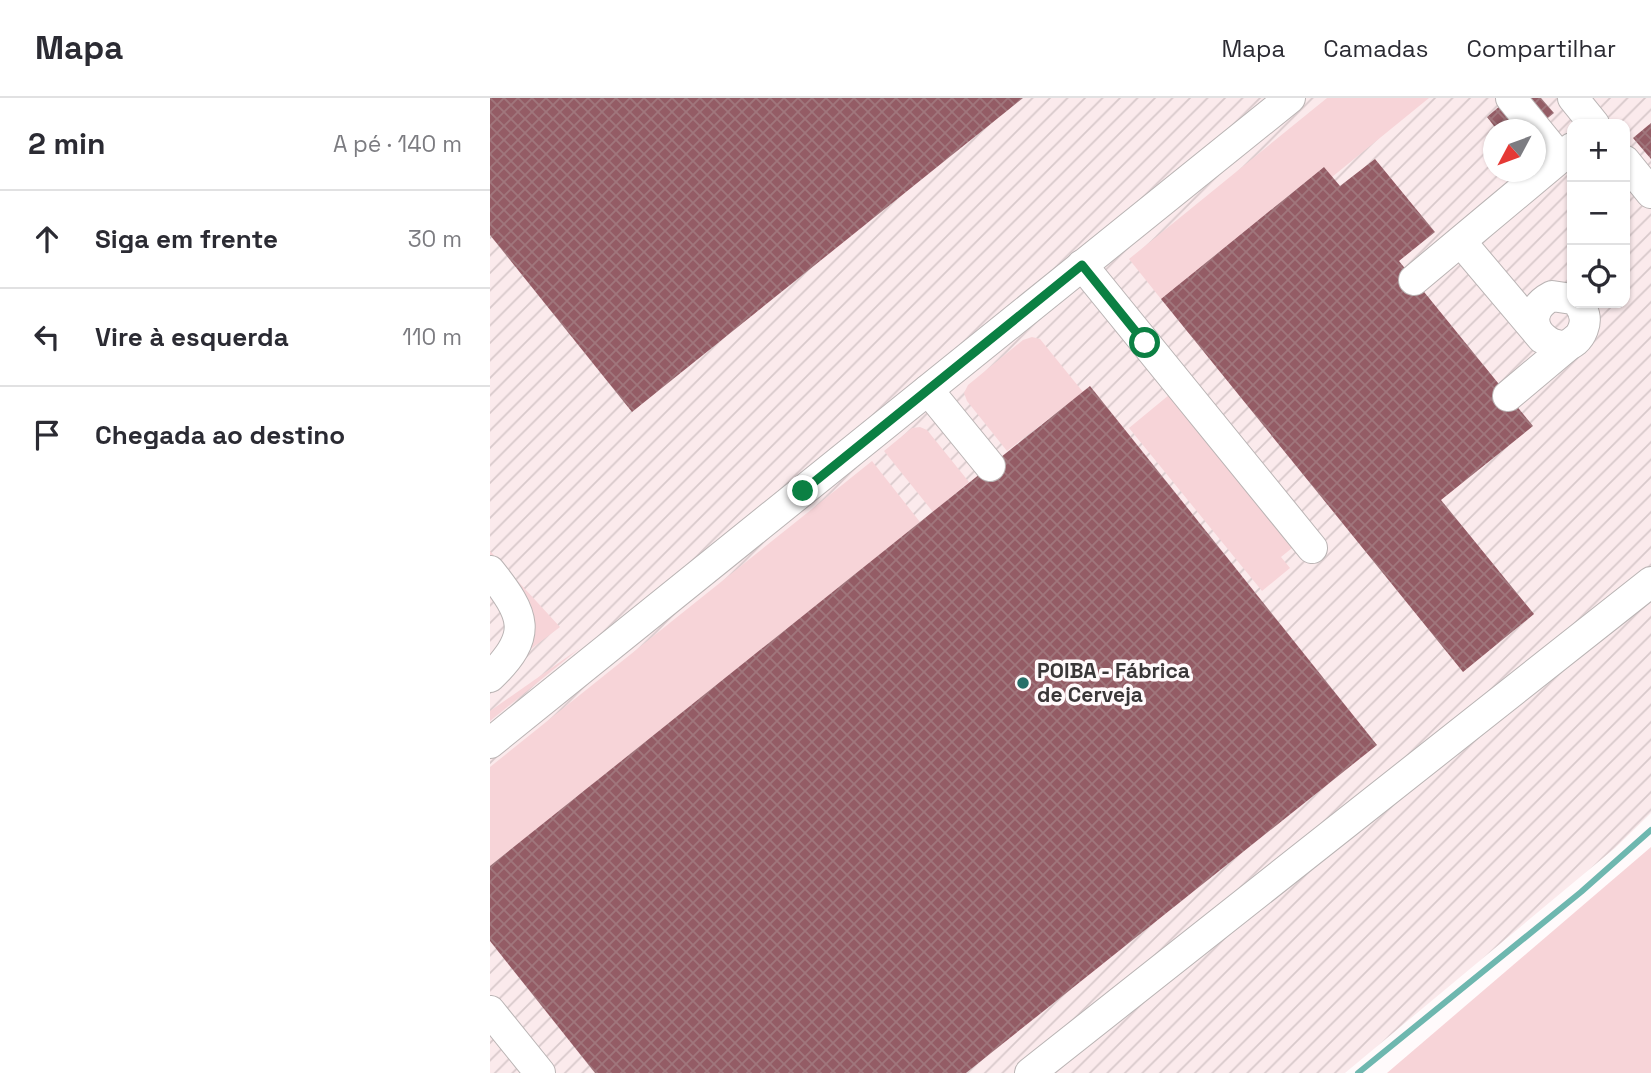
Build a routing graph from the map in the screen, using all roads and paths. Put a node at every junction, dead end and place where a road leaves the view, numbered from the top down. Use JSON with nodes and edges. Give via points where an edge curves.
{"nodes":[{"id":1,"x":1290,"y":98,"type":"edge"},
{"id":2,"x":1511,"y":98,"type":"edge"},
{"id":3,"x":1529,"y":98,"type":"edge"},
{"id":4,"x":1573,"y":98,"type":"edge"},
{"id":5,"x":1590,"y":119,"type":"edge"},
{"id":6,"x":1567,"y":150,"type":"edge"},
{"id":7,"x":1567,"y":150,"type":"edge"},
{"id":8,"x":1567,"y":152,"type":"edge"},
{"id":9,"x":1630,"y":168,"type":"edge"},
{"id":10,"x":1651,"y":194,"type":"edge"},
{"id":11,"x":1466,"y":237,"type":"junction"},
{"id":12,"x":1082,"y":265,"type":"junction"},
{"id":13,"x":1414,"y":280,"type":"dead end"},
{"id":14,"x":1567,"y":298,"type":"edge"},
{"id":15,"x":1567,"y":299,"type":"edge"},
{"id":16,"x":1575,"y":308,"type":"edge"},
{"id":17,"x":1556,"y":340,"type":"junction"},
{"id":18,"x":928,"y":390,"type":"junction"},
{"id":19,"x":1504,"y":391,"type":"dead end"},
{"id":20,"x":990,"y":466,"type":"dead end"},
{"id":21,"x":1312,"y":548,"type":"dead end"},
{"id":22,"x":490,"y":572,"type":"edge"},
{"id":23,"x":1651,"y":582,"type":"edge"},
{"id":24,"x":490,"y":677,"type":"edge"},
{"id":25,"x":490,"y":743,"type":"edge"},
{"id":26,"x":490,"y":1011,"type":"edge"},
{"id":27,"x":540,"y":1073,"type":"edge"},
{"id":28,"x":1030,"y":1073,"type":"edge"}],
"edges":[{"from":1,"to":12,"type":"lane"},
{"from":2,"to":6,"type":"lane"},
{"from":3,"to":7,"type":"lane"},
{"from":4,"to":5,"type":"lane"},
{"from":8,"to":11,"type":"lane"},
{"from":9,"to":10,"type":"lane"},
{"from":11,"to":13,"type":"lane"},
{"from":11,"to":14,"type":"lane","via":[[1510,277]]},
{"from":11,"to":17,"type":"lane"},
{"from":12,"to":18,"type":"lane"},
{"from":12,"to":21,"type":"lane"},
{"from":15,"to":17,"type":"lane","via":[[1545,300],[1535,314],[1535,323]]},
{"from":16,"to":17,"type":"lane","via":[[1585,324]]},
{"from":17,"to":19,"type":"lane"},
{"from":18,"to":20,"type":"lane"},
{"from":18,"to":25,"type":"lane"},
{"from":22,"to":24,"type":"lane","via":[[518,612],[520,635],[511,656]]},
{"from":23,"to":28,"type":"lane"},
{"from":26,"to":27,"type":"lane"}]}
